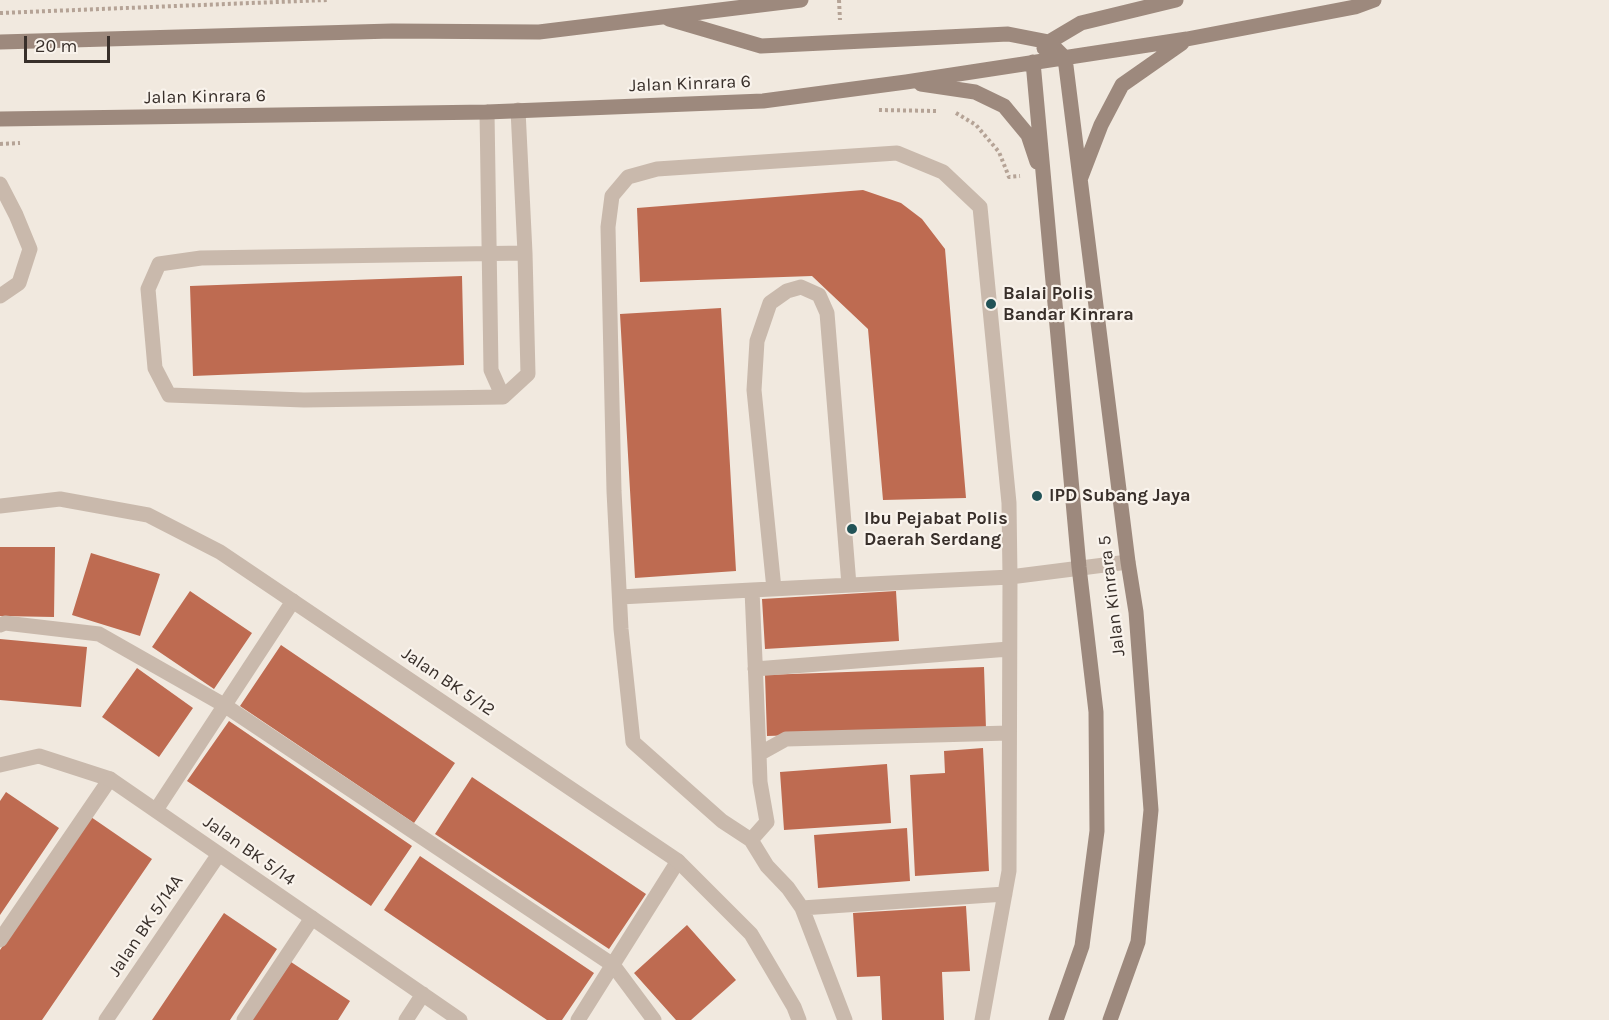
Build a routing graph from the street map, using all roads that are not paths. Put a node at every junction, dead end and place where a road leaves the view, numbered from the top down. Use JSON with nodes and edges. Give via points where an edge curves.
{"nodes":[{"id":1,"x":801,"y":0,"type":"edge"},
{"id":2,"x":1176,"y":0,"type":"edge"},
{"id":3,"x":1374,"y":0,"type":"edge"},
{"id":4,"x":663,"y":17,"type":"junction"},
{"id":5,"x":1187,"y":39,"type":"junction"},
{"id":6,"x":0,"y":42,"type":"edge"},
{"id":7,"x":1049,"y":42,"type":"junction"},
{"id":8,"x":1065,"y":58,"type":"junction"},
{"id":9,"x":1033,"y":62,"type":"junction"},
{"id":10,"x":906,"y":82,"type":"junction"},
{"id":11,"x":518,"y":110,"type":"junction"},
{"id":12,"x":487,"y":112,"type":"junction"},
{"id":13,"x":0,"y":119,"type":"edge"},
{"id":14,"x":1080,"y":180,"type":"junction"},
{"id":15,"x":0,"y":184,"type":"edge"},
{"id":16,"x":1046,"y":190,"type":"junction"},
{"id":17,"x":490,"y":253,"type":"junction"},
{"id":18,"x":525,"y":253,"type":"junction"},
{"id":19,"x":0,"y":296,"type":"edge"},
{"id":20,"x":503,"y":397,"type":"junction"},
{"id":21,"x":0,"y":506,"type":"edge"},
{"id":22,"x":1128,"y":562,"type":"junction"},
{"id":23,"x":1079,"y":567,"type":"junction"},
{"id":24,"x":1010,"y":577,"type":"junction"},
{"id":25,"x":849,"y":585,"type":"junction"},
{"id":26,"x":774,"y":589,"type":"junction"},
{"id":27,"x":752,"y":590,"type":"junction"},
{"id":28,"x":620,"y":597,"type":"junction"},
{"id":29,"x":292,"y":601,"type":"junction"},
{"id":30,"x":0,"y":625,"type":"edge"},
{"id":31,"x":1009,"y":649,"type":"junction"},
{"id":32,"x":755,"y":669,"type":"junction"},
{"id":33,"x":224,"y":705,"type":"junction"},
{"id":34,"x":1009,"y":733,"type":"junction"},
{"id":35,"x":759,"y":754,"type":"junction"},
{"id":36,"x":0,"y":765,"type":"edge"},
{"id":37,"x":110,"y":779,"type":"junction"},
{"id":38,"x":156,"y":810,"type":"junction"},
{"id":39,"x":752,"y":840,"type":"junction"},
{"id":40,"x":219,"y":854,"type":"junction"},
{"id":41,"x":678,"y":861,"type":"junction"},
{"id":42,"x":1005,"y":894,"type":"junction"},
{"id":43,"x":802,"y":908,"type":"junction"},
{"id":44,"x":312,"y":918,"type":"junction"},
{"id":45,"x":0,"y":940,"type":"edge"},
{"id":46,"x":613,"y":965,"type":"junction"},
{"id":47,"x":423,"y":994,"type":"junction"},
{"id":48,"x":106,"y":1020,"type":"edge"},
{"id":49,"x":244,"y":1020,"type":"edge"},
{"id":50,"x":406,"y":1020,"type":"edge"},
{"id":51,"x":460,"y":1020,"type":"edge"},
{"id":52,"x":578,"y":1020,"type":"edge"},
{"id":53,"x":654,"y":1020,"type":"edge"},
{"id":54,"x":799,"y":1020,"type":"edge"},
{"id":55,"x":845,"y":1020,"type":"edge"},
{"id":56,"x":982,"y":1020,"type":"edge"},
{"id":57,"x":1056,"y":1020,"type":"edge"},
{"id":58,"x":1110,"y":1020,"type":"edge"}],
"edges":[{"from":1,"to":4,"type":"main road"},
{"from":2,"to":7,"type":"main road","via":[[1081,23]]},
{"from":3,"to":5,"type":"main road","name":"Jalan Kinrara 6"},
{"from":4,"to":6,"type":"main road","via":[[539,32],[392,31]]},
{"from":4,"to":7,"type":"main road","via":[[761,46],[1008,34]]},
{"from":5,"to":8,"type":"main road","name":"Jalan Kinrara 6"},
{"from":5,"to":14,"type":"main road","via":[[1122,85],[1101,125]]},
{"from":7,"to":8,"type":"main road"},
{"from":7,"to":9,"type":"main road"},
{"from":8,"to":9,"type":"main road","name":"Jalan Kinrara 6"},
{"from":8,"to":14,"type":"main road","name":"Jalan Kinrara 5"},
{"from":9,"to":10,"type":"main road","name":"Jalan Kinrara 6"},
{"from":9,"to":16,"type":"main road","name":"Jalan Kinrara 5"},
{"from":10,"to":11,"type":"main road","name":"Jalan Kinrara 6","via":[[763,101]]},
{"from":10,"to":16,"type":"main road","via":[[975,92],[1004,106],[1028,135]]},
{"from":11,"to":12,"type":"main road","name":"Jalan Kinrara 6"},
{"from":11,"to":18,"type":"street"},
{"from":12,"to":13,"type":"main road","name":"Jalan Kinrara 6"},
{"from":12,"to":17,"type":"street"},
{"from":14,"to":22,"type":"main road","name":"Jalan Kinrara 5"},
{"from":15,"to":19,"type":"street","via":[[30,249],[19,283]]},
{"from":16,"to":23,"type":"main road","name":"Jalan Kinrara 5"},
{"from":17,"to":18,"type":"street"},
{"from":17,"to":20,"type":"street","via":[[490,370]]},
{"from":17,"to":20,"type":"street","via":[[201,258],[159,264],[148,289],[154,357],[155,368],[169,395],[304,400]]},
{"from":18,"to":20,"type":"street","via":[[528,374]]},
{"from":21,"to":29,"type":"street","name":"Jalan BK 5/12","via":[[60,499],[148,515],[220,552]]},
{"from":22,"to":23,"type":"street"},
{"from":22,"to":58,"type":"main road","name":"Jalan Kinrara 5","via":[[1136,612],[1151,810],[1138,942]]},
{"from":23,"to":24,"type":"street"},
{"from":23,"to":57,"type":"main road","name":"Jalan Kinrara 5","via":[[1096,712],[1096,831],[1082,946]]},
{"from":24,"to":25,"type":"street"},
{"from":24,"to":28,"type":"street","via":[[1009,503],[980,207],[943,172],[897,153],[657,169],[628,177],[612,196],[608,227]]},
{"from":24,"to":31,"type":"street"},
{"from":25,"to":26,"type":"street"},
{"from":25,"to":26,"type":"street","via":[[827,313],[819,295],[801,287],[770,303],[757,341],[754,390]]},
{"from":26,"to":27,"type":"street"},
{"from":27,"to":28,"type":"street"},
{"from":27,"to":32,"type":"street"},
{"from":28,"to":39,"type":"street","via":[[633,742],[722,821]]},
{"from":29,"to":33,"type":"street"},
{"from":29,"to":41,"type":"street","name":"Jalan BK 5/12"},
{"from":30,"to":33,"type":"street","via":[[99,634]]},
{"from":31,"to":32,"type":"street"},
{"from":31,"to":34,"type":"street"},
{"from":32,"to":35,"type":"street"},
{"from":33,"to":38,"type":"street"},
{"from":33,"to":46,"type":"street"},
{"from":34,"to":35,"type":"street","via":[[786,739]]},
{"from":34,"to":42,"type":"street","via":[[1009,871]]},
{"from":35,"to":39,"type":"street","via":[[767,822]]},
{"from":36,"to":37,"type":"street","name":"Jalan BK 5/14","via":[[39,756]]},
{"from":37,"to":38,"type":"street","name":"Jalan BK 5/14"},
{"from":37,"to":45,"type":"street"},
{"from":38,"to":40,"type":"street","name":"Jalan BK 5/14"},
{"from":39,"to":43,"type":"street","via":[[767,866]]},
{"from":40,"to":44,"type":"street","name":"Jalan BK 5/14"},
{"from":40,"to":48,"type":"street","name":"Jalan BK 5/14A"},
{"from":41,"to":46,"type":"street"},
{"from":41,"to":54,"type":"street","name":"Jalan BK 5/12","via":[[751,934]]},
{"from":42,"to":43,"type":"street"},
{"from":42,"to":56,"type":"street"},
{"from":43,"to":55,"type":"street"},
{"from":44,"to":47,"type":"street","name":"Jalan BK 5/14"},
{"from":44,"to":49,"type":"street"},
{"from":46,"to":52,"type":"street"},
{"from":46,"to":53,"type":"street"},
{"from":47,"to":50,"type":"street"},
{"from":47,"to":51,"type":"street","name":"Jalan BK 5/14"}]}
